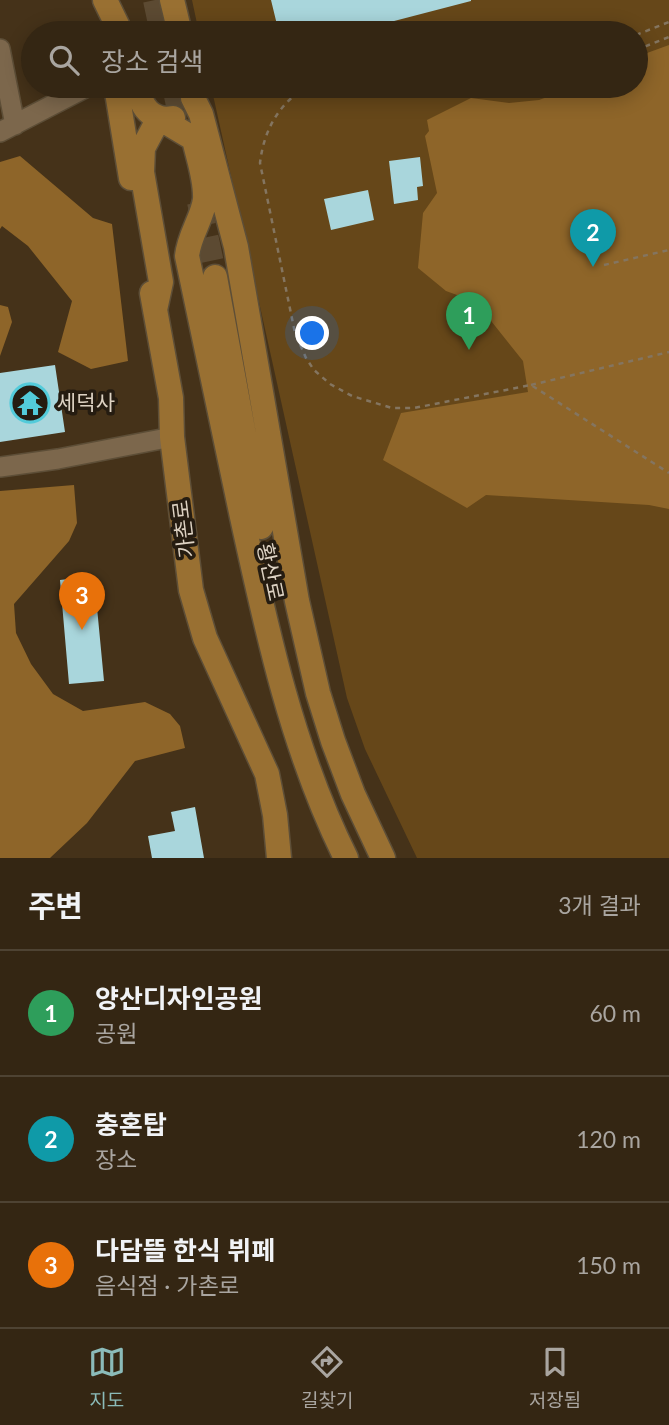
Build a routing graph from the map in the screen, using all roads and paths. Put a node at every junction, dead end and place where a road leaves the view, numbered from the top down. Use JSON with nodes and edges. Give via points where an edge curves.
{"nodes":[{"id":1,"x":103,"y":0,"type":"edge"},
{"id":2,"x":173,"y":0,"type":"edge"},
{"id":3,"x":106,"y":21,"type":"edge"},
{"id":4,"x":114,"y":21,"type":"edge"},
{"id":5,"x":177,"y":21,"type":"edge"},
{"id":6,"x":669,"y":22,"type":"edge"},
{"id":7,"x":648,"y":31,"type":"edge"},
{"id":8,"x":669,"y":37,"type":"edge"},
{"id":9,"x":648,"y":45,"type":"edge"},
{"id":10,"x":0,"y":49,"type":"edge"},
{"id":11,"x":66,"y":98,"type":"edge"},
{"id":12,"x":118,"y":98,"type":"edge"},
{"id":13,"x":141,"y":98,"type":"edge"},
{"id":14,"x":191,"y":98,"type":"edge"},
{"id":15,"x":194,"y":98,"type":"edge"},
{"id":16,"x":289,"y":98,"type":"edge"},
{"id":17,"x":159,"y":118,"type":"junction"},
{"id":18,"x":8,"y":128,"type":"edge"},
{"id":19,"x":236,"y":247,"type":"junction"},
{"id":20,"x":188,"y":248,"type":"junction"},
{"id":21,"x":669,"y":250,"type":"edge"},
{"id":22,"x":604,"y":265,"type":"dead end"},
{"id":23,"x":215,"y":276,"type":"tunnel mouth"},
{"id":24,"x":155,"y":310,"type":"junction"},
{"id":25,"x":669,"y":352,"type":"edge"},
{"id":26,"x":531,"y":385,"type":"junction"},
{"id":27,"x":173,"y":437,"type":"junction"},
{"id":28,"x":0,"y":467,"type":"edge"},
{"id":29,"x":669,"y":473,"type":"edge"},
{"id":30,"x":279,"y":858,"type":"edge"},
{"id":31,"x":346,"y":858,"type":"edge"},
{"id":32,"x":361,"y":858,"type":"edge"},
{"id":33,"x":383,"y":858,"type":"edge"}],
"edges":[{"from":1,"to":3,"type":"main road"},
{"from":1,"to":4,"type":"main road"},
{"from":2,"to":5,"type":"main road"},
{"from":6,"to":7,"type":"path"},
{"from":8,"to":9,"type":"path"},
{"from":10,"to":18,"type":"street"},
{"from":11,"to":18,"type":"street"},
{"from":12,"to":24,"type":"main road","name":"가촌로"},
{"from":13,"to":17,"type":"main road","via":[[145,108]]},
{"from":14,"to":17,"type":"main road","via":[[190,106],[176,117]]},
{"from":15,"to":19,"type":"main road"},
{"from":16,"to":26,"type":"path","via":[[274,116],[260,163],[295,333],[314,370],[352,396],[392,408],[414,408]]},
{"from":17,"to":20,"type":"main road","via":[[194,139],[203,176],[205,201]]},
{"from":17,"to":24,"type":"main road","via":[[143,148],[142,172],[161,282]]},
{"from":19,"to":20,"type":"main road","via":[[204,236]]},
{"from":19,"to":33,"type":"main road","via":[[297,601],[318,693],[332,741]]},
{"from":20,"to":31,"type":"main road","via":[[264,619],[328,823]]},
{"from":21,"to":22,"type":"path"},
{"from":23,"to":32,"type":"main road","name":"황산로","via":[[286,646],[325,775]]},
{"from":24,"to":27,"type":"main road","name":"가촌로"},
{"from":25,"to":26,"type":"path"},
{"from":26,"to":29,"type":"path"},
{"from":27,"to":28,"type":"street"},
{"from":27,"to":30,"type":"main road","name":"가촌로","via":[[191,590],[205,638],[267,774]]}]}
